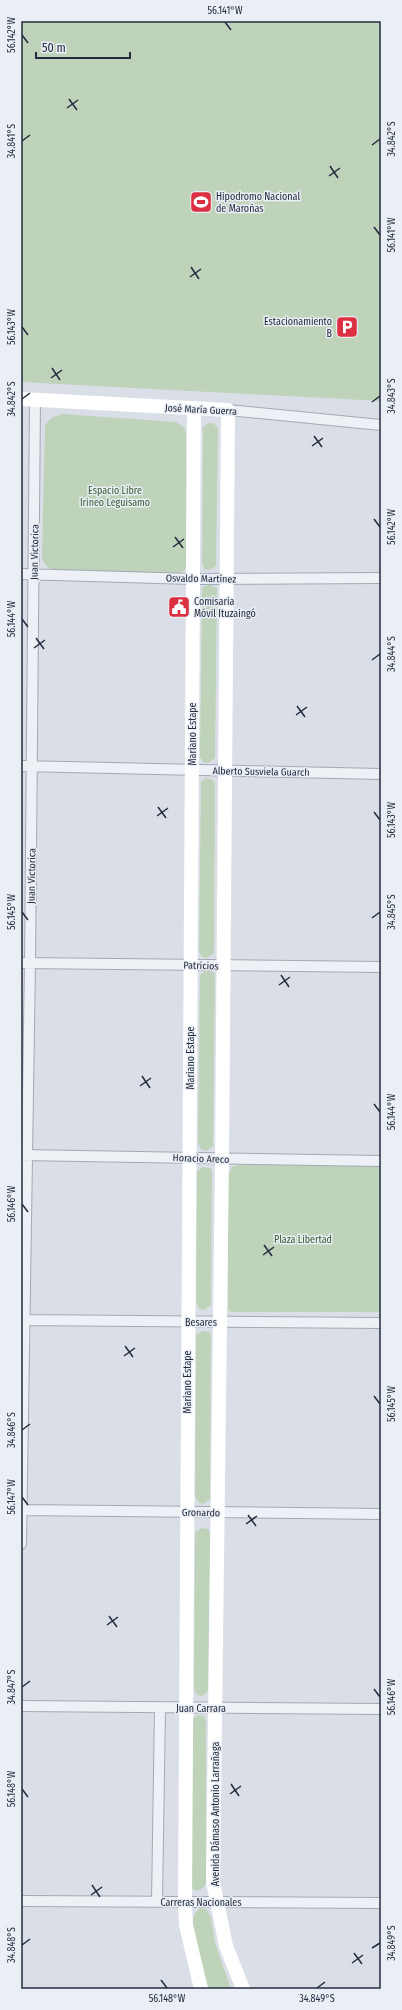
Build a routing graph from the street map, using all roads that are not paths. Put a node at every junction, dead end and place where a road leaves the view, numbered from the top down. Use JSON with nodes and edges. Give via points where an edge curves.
{"nodes":[{"id":1,"x":21,"y":399,"type":"edge"},
{"id":2,"x":35,"y":400,"type":"junction"},
{"id":3,"x":194,"y":409,"type":"junction"},
{"id":4,"x":228,"y":410,"type":"junction"},
{"id":5,"x":381,"y":425,"type":"edge"},
{"id":6,"x":21,"y":574,"type":"edge"},
{"id":7,"x":34,"y":574,"type":"junction"},
{"id":8,"x":381,"y":578,"type":"edge"},
{"id":9,"x":193,"y":579,"type":"junction"},
{"id":10,"x":226,"y":579,"type":"junction"},
{"id":11,"x":21,"y":766,"type":"edge"},
{"id":12,"x":32,"y":766,"type":"junction"},
{"id":13,"x":192,"y":769,"type":"junction"},
{"id":14,"x":224,"y":770,"type":"junction"},
{"id":15,"x":381,"y":774,"type":"edge"},
{"id":16,"x":25,"y":963,"type":"edge"},
{"id":17,"x":190,"y":964,"type":"junction"},
{"id":18,"x":222,"y":965,"type":"junction"},
{"id":19,"x":381,"y":967,"type":"edge"},
{"id":20,"x":24,"y":1155,"type":"edge"},
{"id":21,"x":190,"y":1157,"type":"junction"},
{"id":22,"x":222,"y":1159,"type":"junction"},
{"id":23,"x":381,"y":1161,"type":"edge"},
{"id":24,"x":23,"y":1320,"type":"edge"},
{"id":25,"x":187,"y":1322,"type":"junction"},
{"id":26,"x":219,"y":1322,"type":"junction"},
{"id":27,"x":381,"y":1323,"type":"edge"},
{"id":28,"x":21,"y":1510,"type":"edge"},
{"id":29,"x":186,"y":1512,"type":"junction"},
{"id":30,"x":218,"y":1513,"type":"junction"},
{"id":31,"x":381,"y":1514,"type":"edge"},
{"id":32,"x":21,"y":1544,"type":"edge"},
{"id":33,"x":21,"y":1706,"type":"edge"},
{"id":34,"x":160,"y":1707,"type":"junction"},
{"id":35,"x":216,"y":1707,"type":"junction"},
{"id":36,"x":185,"y":1708,"type":"junction"},
{"id":37,"x":381,"y":1709,"type":"edge"},
{"id":38,"x":21,"y":1901,"type":"edge"},
{"id":39,"x":158,"y":1902,"type":"junction"},
{"id":40,"x":184,"y":1902,"type":"junction"},
{"id":41,"x":216,"y":1903,"type":"junction"},
{"id":42,"x":381,"y":1903,"type":"edge"},
{"id":43,"x":201,"y":1989,"type":"edge"},
{"id":44,"x":243,"y":1989,"type":"edge"}],
"edges":[{"from":1,"to":2,"type":"street","name":"José María Guerra"},
{"from":2,"to":3,"type":"street","name":"José María Guerra"},
{"from":2,"to":7,"type":"street","name":"Juan Victorica"},
{"from":3,"to":4,"type":"street","name":"José María Guerra"},
{"from":3,"to":9,"type":"street","name":"Mariano Estape"},
{"from":4,"to":5,"type":"street","name":"José María Guerra"},
{"from":4,"to":10,"type":"street"},
{"from":6,"to":7,"type":"street","name":"Osvaldo Martínez"},
{"from":7,"to":9,"type":"street","name":"Osvaldo Martínez"},
{"from":7,"to":12,"type":"street","name":"Juan Victorica"},
{"from":8,"to":10,"type":"street","name":"Osvaldo Martínez"},
{"from":9,"to":10,"type":"street","name":"Osvaldo Martínez"},
{"from":9,"to":13,"type":"street","name":"Mariano Estape"},
{"from":10,"to":14,"type":"street"},
{"from":11,"to":12,"type":"street","name":"Alberto Susviela Guarch"},
{"from":12,"to":13,"type":"street","name":"Alberto Susviela Guarch"},
{"from":12,"to":16,"type":"street","name":"Juan Victorica"},
{"from":13,"to":14,"type":"street","name":"Alberto Susviela Guarch"},
{"from":13,"to":17,"type":"street","name":"Mariano Estape"},
{"from":14,"to":15,"type":"street","name":"Alberto Susviela Guarch"},
{"from":14,"to":18,"type":"street"},
{"from":16,"to":17,"type":"street","name":"Patricios"},
{"from":16,"to":20,"type":"street","name":"Juan Victorica"},
{"from":17,"to":18,"type":"street","name":"Patricios"},
{"from":17,"to":21,"type":"street","name":"Mariano Estape"},
{"from":18,"to":19,"type":"street","name":"Patricios"},
{"from":18,"to":22,"type":"street"},
{"from":20,"to":21,"type":"street","name":"Horacio Areco"},
{"from":20,"to":24,"type":"street","name":"Juan Victorica"},
{"from":21,"to":22,"type":"street","name":"Horacio Areco"},
{"from":21,"to":25,"type":"street","name":"Mariano Estape"},
{"from":22,"to":23,"type":"street","name":"Horacio Areco"},
{"from":22,"to":26,"type":"street"},
{"from":24,"to":25,"type":"street","name":"Besares"},
{"from":24,"to":28,"type":"street","name":"Juan Victorica"},
{"from":25,"to":26,"type":"street","name":"Besares"},
{"from":25,"to":29,"type":"street","name":"Mariano Estape"},
{"from":26,"to":27,"type":"street","name":"Besares"},
{"from":26,"to":30,"type":"street"},
{"from":28,"to":29,"type":"street","name":"Gronardo"},
{"from":28,"to":32,"type":"street","name":"Juan Victorica"},
{"from":29,"to":30,"type":"street","name":"Gronardo"},
{"from":29,"to":36,"type":"street","name":"Mariano Estape"},
{"from":30,"to":31,"type":"street","name":"Gronardo"},
{"from":30,"to":35,"type":"street"},
{"from":33,"to":34,"type":"street","name":"Juan Carrara"},
{"from":34,"to":36,"type":"street","name":"Juan Carrara"},
{"from":34,"to":39,"type":"street"},
{"from":35,"to":36,"type":"street","name":"Juan Carrara"},
{"from":35,"to":37,"type":"street","name":"Juan Carrara"},
{"from":35,"to":41,"type":"street","name":"Avenida Dámaso Antonio Larrañaga","via":[[213,1882]]},
{"from":36,"to":40,"type":"street"},
{"from":38,"to":39,"type":"street","name":"Carreras Nacionales"},
{"from":39,"to":40,"type":"street","name":"Carreras Nacionales"},
{"from":40,"to":41,"type":"street","name":"Carreras Nacionales"},
{"from":40,"to":43,"type":"street","via":[[186,1925]]},
{"from":41,"to":42,"type":"street","name":"Carreras Nacionales"},
{"from":41,"to":44,"type":"street","name":"Avenida Dámaso Antonio Larrañaga","via":[[226,1946]]}]}
